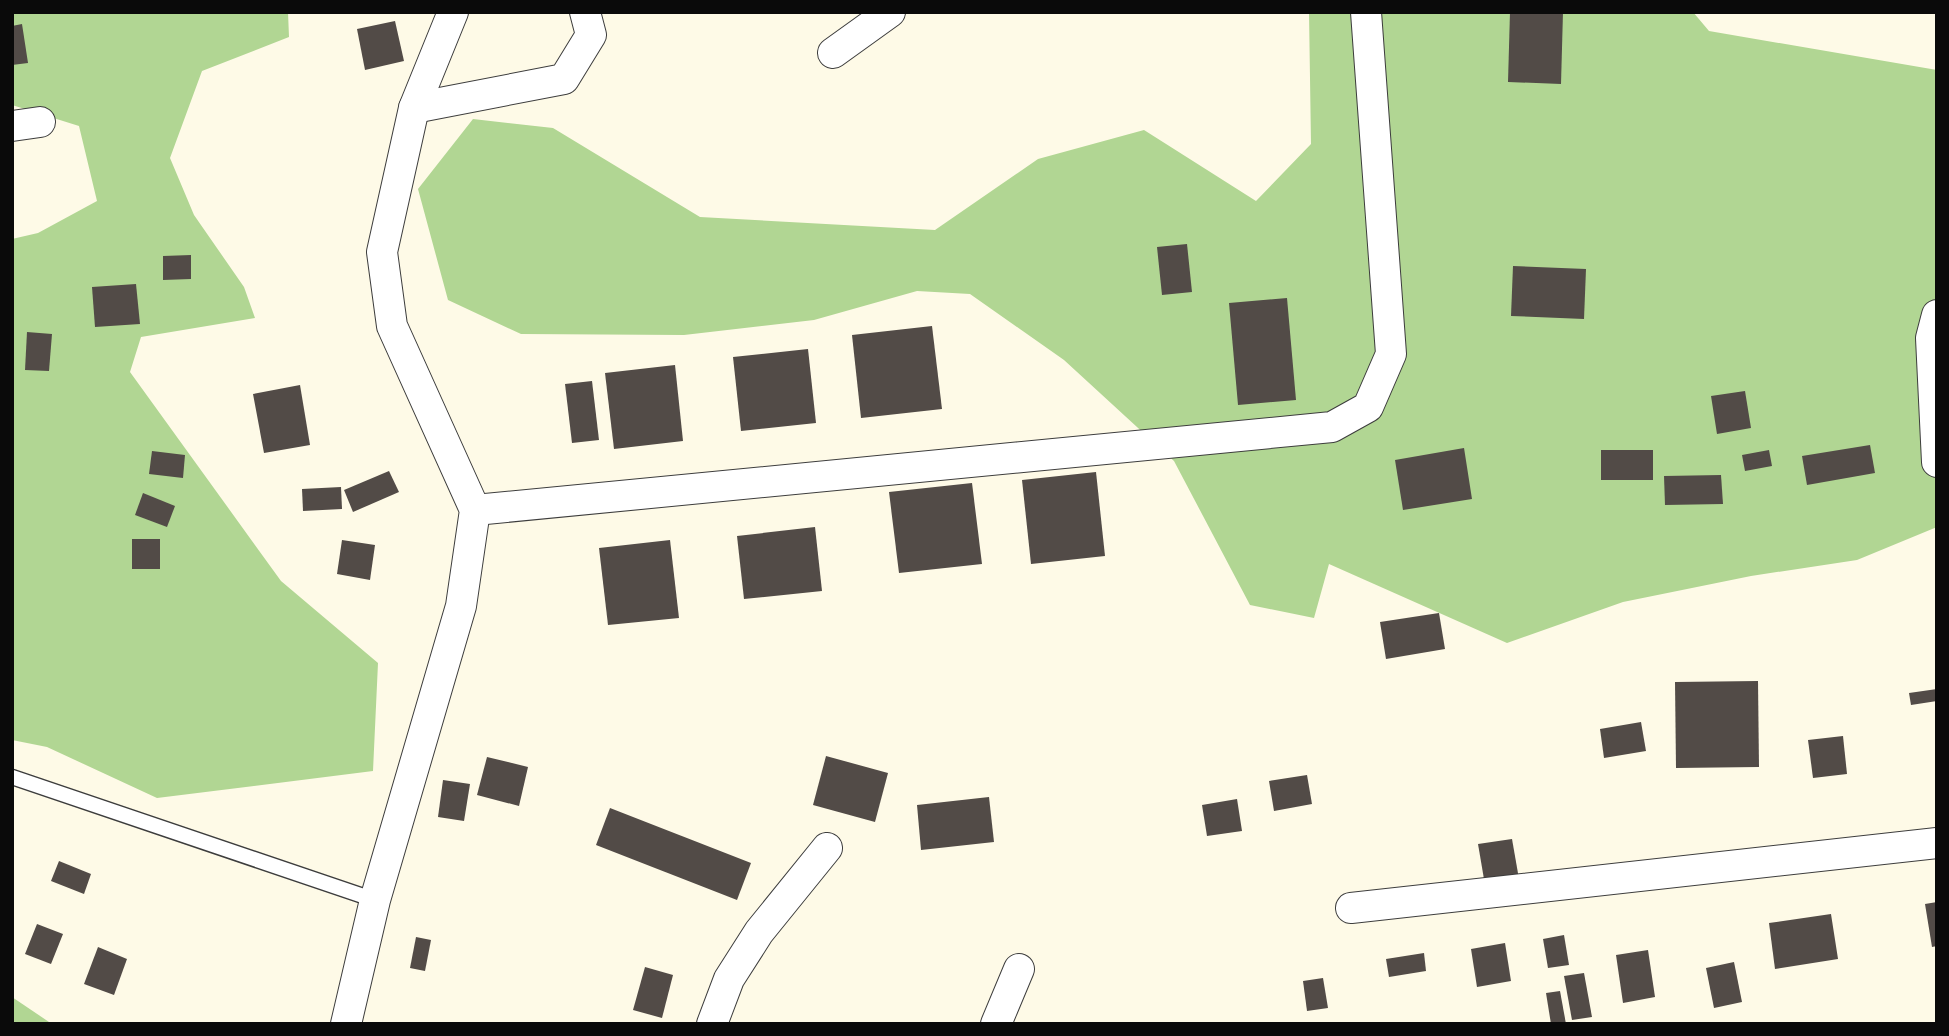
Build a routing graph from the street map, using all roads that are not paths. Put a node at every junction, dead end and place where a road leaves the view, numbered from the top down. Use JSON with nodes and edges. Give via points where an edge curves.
{"nodes":[{"id":1,"x":453,"y":12,"type":"edge"},
{"id":2,"x":585,"y":12,"type":"edge"},
{"id":3,"x":890,"y":12,"type":"edge"},
{"id":4,"x":1366,"y":12,"type":"edge"},
{"id":5,"x":833,"y":53,"type":"dead end"},
{"id":6,"x":414,"y":108,"type":"junction"},
{"id":7,"x":1937,"y":315,"type":"edge"},
{"id":8,"x":1937,"y":462,"type":"edge"},
{"id":9,"x":475,"y":510,"type":"junction"},
{"id":10,"x":12,"y":776,"type":"edge"},
{"id":11,"x":1937,"y":843,"type":"edge"},
{"id":12,"x":827,"y":848,"type":"dead end"},
{"id":13,"x":375,"y":900,"type":"junction"},
{"id":14,"x":1350,"y":908,"type":"dead end"},
{"id":15,"x":1020,"y":969,"type":"dead end"},
{"id":16,"x":346,"y":1024,"type":"edge"},
{"id":17,"x":712,"y":1024,"type":"edge"},
{"id":18,"x":996,"y":1024,"type":"edge"}],
"edges":[{"from":1,"to":6,"type":"street"},
{"from":2,"to":6,"type":"street","via":[[591,35],[564,79]]},
{"from":3,"to":5,"type":"street"},
{"from":4,"to":9,"type":"street","via":[[1391,354],[1368,407],[1332,427]]},
{"from":6,"to":9,"type":"street","via":[[382,251],[393,326]]},
{"from":7,"to":8,"type":"street","via":[[1931,338]]},
{"from":9,"to":13,"type":"street","via":[[461,606]]},
{"from":10,"to":13,"type":"lane"},
{"from":11,"to":14,"type":"street"},
{"from":12,"to":17,"type":"street","via":[[729,979]]},
{"from":13,"to":16,"type":"street"},
{"from":15,"to":18,"type":"street"}]}
